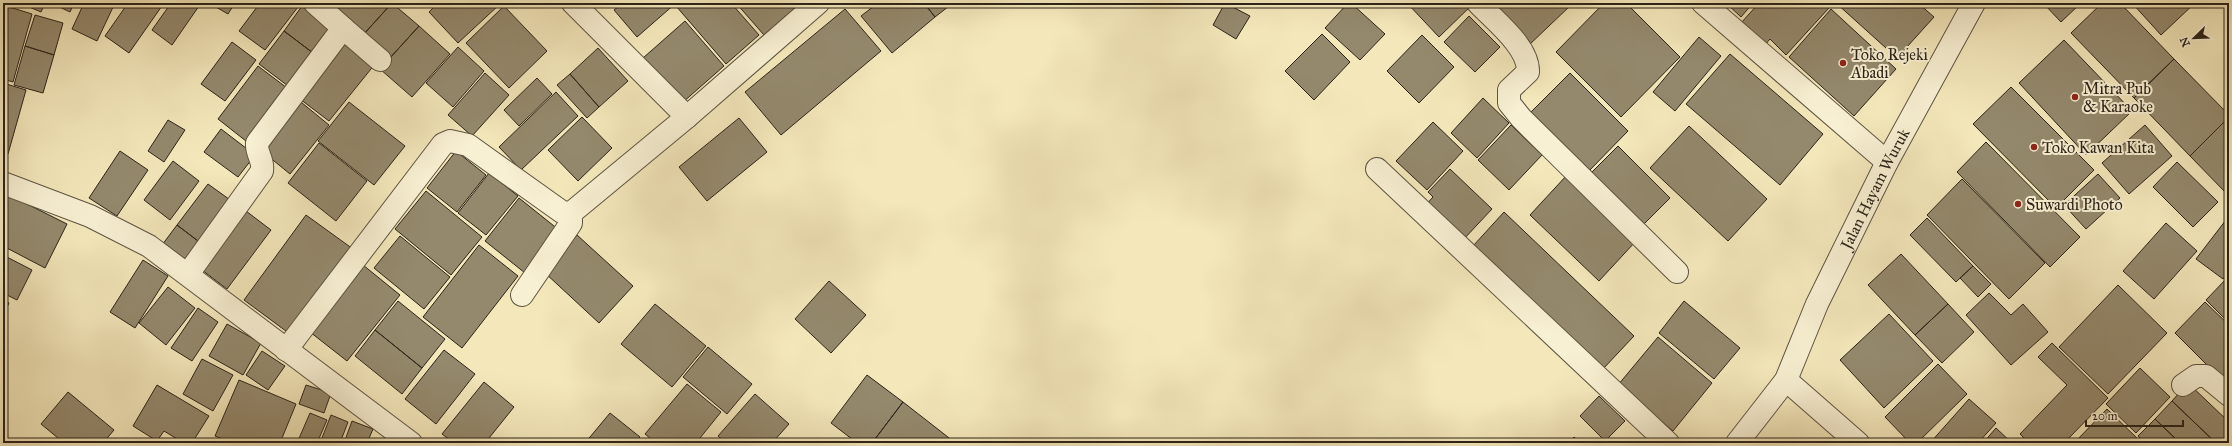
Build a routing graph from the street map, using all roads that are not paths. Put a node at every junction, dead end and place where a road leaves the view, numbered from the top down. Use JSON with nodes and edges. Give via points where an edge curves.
{"nodes":[{"id":1,"x":315,"y":3,"type":"edge"},
{"id":2,"x":573,"y":3,"type":"edge"},
{"id":3,"x":818,"y":3,"type":"edge"},
{"id":4,"x":1478,"y":3,"type":"edge"},
{"id":5,"x":1703,"y":3,"type":"edge"},
{"id":6,"x":1974,"y":3,"type":"edge"},
{"id":7,"x":343,"y":28,"type":"junction"},
{"id":8,"x":380,"y":60,"type":"dead end"},
{"id":9,"x":687,"y":117,"type":"junction"},
{"id":10,"x":1886,"y":162,"type":"junction"},
{"id":11,"x":1377,"y":169,"type":"dead end"},
{"id":12,"x":3,"y":182,"type":"edge"},
{"id":13,"x":571,"y":213,"type":"junction"},
{"id":14,"x":1677,"y":272,"type":"dead end"},
{"id":15,"x":188,"y":274,"type":"junction"},
{"id":16,"x":522,"y":295,"type":"dead end"},
{"id":17,"x":286,"y":350,"type":"junction"},
{"id":18,"x":1786,"y":380,"type":"junction"},
{"id":19,"x":2183,"y":385,"type":"dead end"},
{"id":20,"x":2229,"y":395,"type":"edge"},
{"id":21,"x":411,"y":443,"type":"edge"},
{"id":22,"x":1668,"y":443,"type":"edge"},
{"id":23,"x":1737,"y":443,"type":"edge"},
{"id":24,"x":1858,"y":443,"type":"edge"}],
"edges":[{"from":1,"to":7,"type":"street"},
{"from":2,"to":9,"type":"street"},
{"from":3,"to":9,"type":"street"},
{"from":4,"to":14,"type":"street","via":[[1523,51],[1528,62],[1528,72],[1509,90],[1509,103],[1521,118]]},
{"from":5,"to":10,"type":"street"},
{"from":6,"to":10,"type":"street","name":"Jalan Hayam Wuruk"},
{"from":7,"to":8,"type":"street"},
{"from":7,"to":15,"type":"street","via":[[257,143],[264,163],[262,171]]},
{"from":9,"to":13,"type":"street"},
{"from":10,"to":18,"type":"street","name":"Jalan Hayam Wuruk","via":[[1817,304]]},
{"from":11,"to":22,"type":"street"},
{"from":12,"to":15,"type":"street","via":[[120,229]]},
{"from":13,"to":16,"type":"street","via":[[570,223]]},
{"from":13,"to":17,"type":"street","via":[[562,212],[468,145],[450,141],[442,144]]},
{"from":15,"to":17,"type":"street"},
{"from":17,"to":21,"type":"street"},
{"from":18,"to":23,"type":"street","name":"Jalan Hayam Wuruk"},
{"from":18,"to":24,"type":"street"},
{"from":19,"to":20,"type":"street","via":[[2196,376],[2206,376]]}]}
